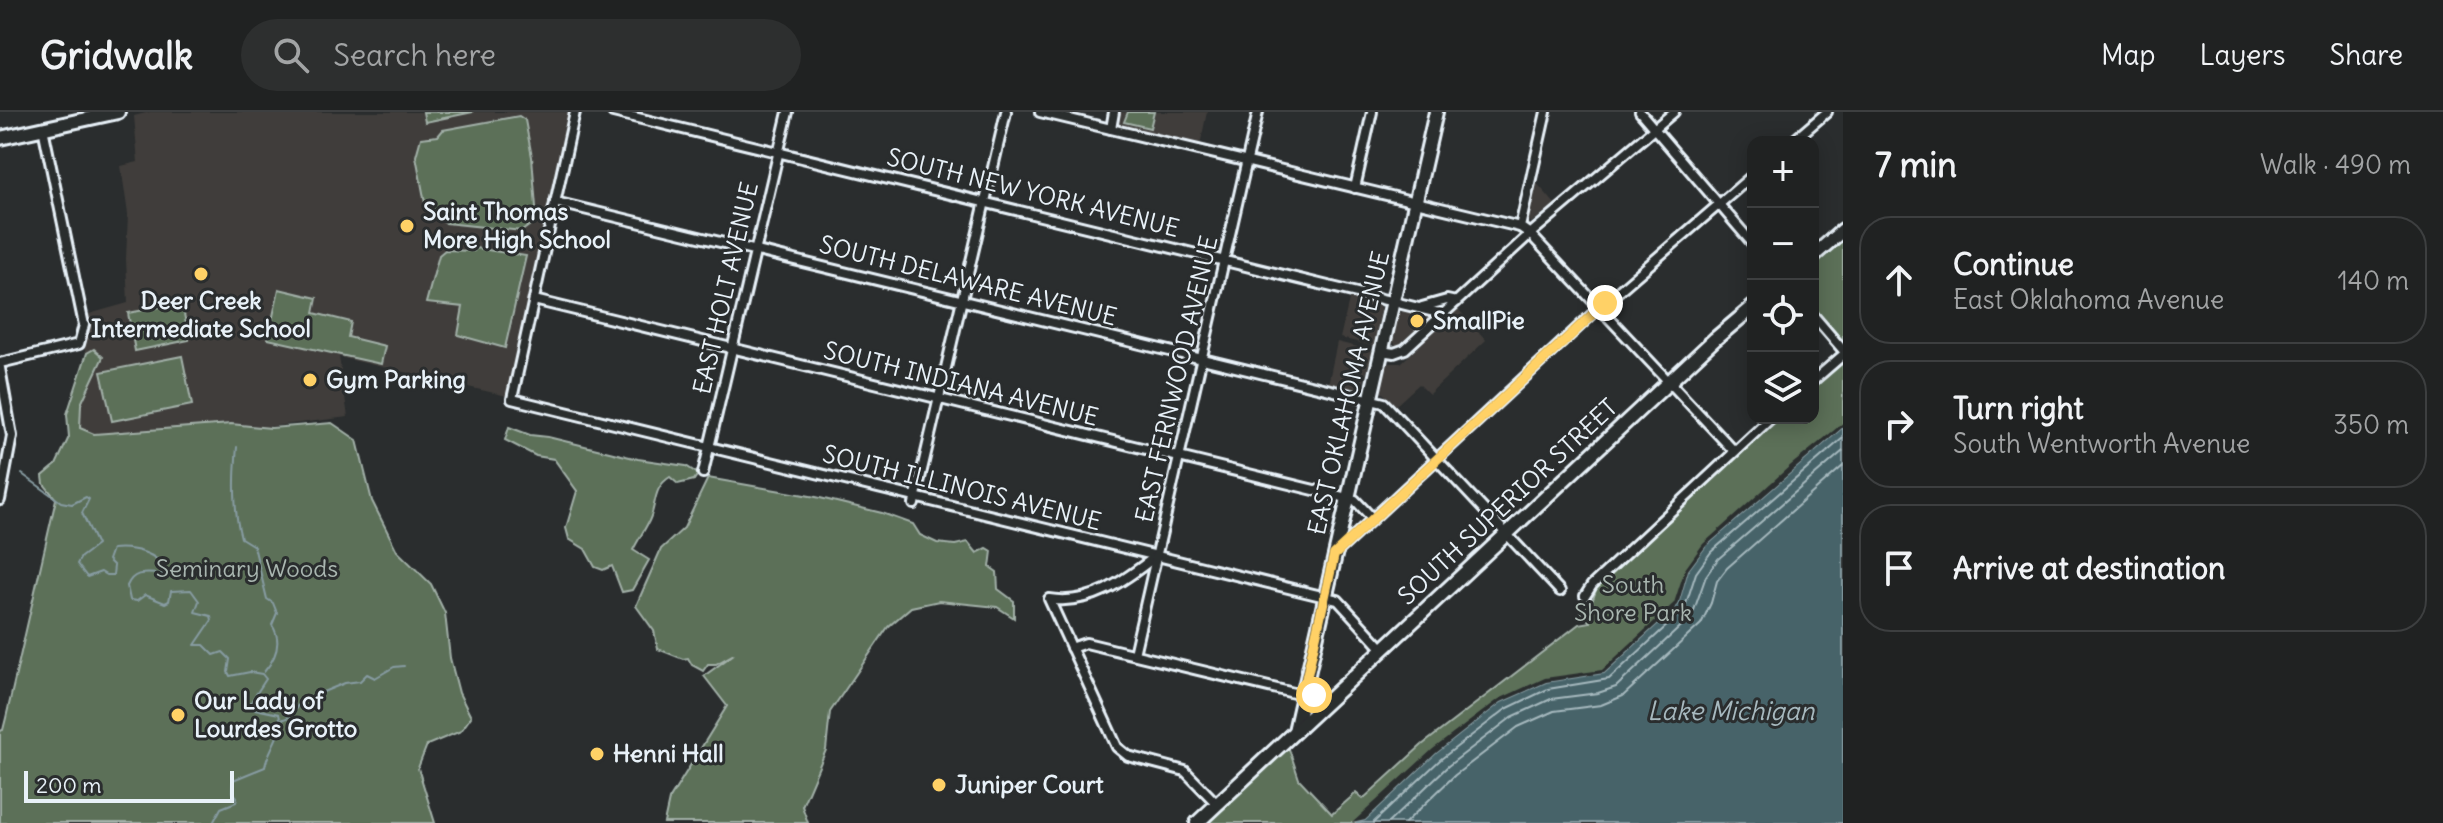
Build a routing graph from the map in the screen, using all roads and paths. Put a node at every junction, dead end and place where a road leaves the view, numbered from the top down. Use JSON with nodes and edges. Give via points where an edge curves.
{"nodes":[{"id":1,"x":118,"y":112,"type":"edge"},
{"id":2,"x":575,"y":112,"type":"edge"},
{"id":3,"x":613,"y":112,"type":"edge"},
{"id":4,"x":788,"y":112,"type":"edge"},
{"id":5,"x":1006,"y":112,"type":"edge"},
{"id":6,"x":1040,"y":112,"type":"edge"},
{"id":7,"x":1114,"y":112,"type":"edge"},
{"id":8,"x":1258,"y":112,"type":"edge"},
{"id":9,"x":1372,"y":112,"type":"edge"},
{"id":10,"x":1436,"y":112,"type":"edge"},
{"id":11,"x":1546,"y":112,"type":"edge"},
{"id":12,"x":1640,"y":112,"type":"edge"},
{"id":13,"x":1674,"y":112,"type":"edge"},
{"id":14,"x":1827,"y":112,"type":"edge"},
{"id":15,"x":43,"y":128,"type":"junction"},
{"id":16,"x":1111,"y":129,"type":"junction"},
{"id":17,"x":1655,"y":129,"type":"junction"},
{"id":18,"x":1799,"y":136,"type":"edge"},
{"id":19,"x":0,"y":138,"type":"edge"},
{"id":20,"x":778,"y":152,"type":"junction"},
{"id":21,"x":1247,"y":162,"type":"junction"},
{"id":22,"x":1747,"y":180,"type":"edge"},
{"id":23,"x":1355,"y":188,"type":"junction"},
{"id":24,"x":555,"y":202,"type":"junction"},
{"id":25,"x":985,"y":202,"type":"junction"},
{"id":26,"x":1415,"y":203,"type":"junction"},
{"id":27,"x":1718,"y":204,"type":"junction"},
{"id":28,"x":1520,"y":227,"type":"junction"},
{"id":29,"x":1843,"y":230,"type":"edge"},
{"id":30,"x":1530,"y":234,"type":"junction"},
{"id":31,"x":1747,"y":237,"type":"edge"},
{"id":32,"x":756,"y":250,"type":"junction"},
{"id":33,"x":1819,"y":251,"type":"edge"},
{"id":34,"x":1224,"y":260,"type":"junction"},
{"id":35,"x":534,"y":300,"type":"junction"},
{"id":36,"x":963,"y":300,"type":"junction"},
{"id":37,"x":1393,"y":301,"type":"junction"},
{"id":38,"x":1456,"y":302,"type":"junction"},
{"id":39,"x":1420,"y":308,"type":"junction"},
{"id":40,"x":1599,"y":308,"type":"junction"},
{"id":41,"x":1747,"y":312,"type":"edge"},
{"id":42,"x":1443,"y":314,"type":"junction"},
{"id":43,"x":1819,"y":322,"type":"edge"},
{"id":44,"x":733,"y":349,"type":"junction"},
{"id":45,"x":1381,"y":351,"type":"junction"},
{"id":46,"x":1843,"y":352,"type":"edge"},
{"id":47,"x":1202,"y":359,"type":"junction"},
{"id":48,"x":0,"y":366,"type":"edge"},
{"id":49,"x":1819,"y":375,"type":"edge"},
{"id":50,"x":1669,"y":382,"type":"junction"},
{"id":51,"x":939,"y":399,"type":"junction"},
{"id":52,"x":1370,"y":400,"type":"junction"},
{"id":53,"x":1764,"y":424,"type":"edge"},
{"id":54,"x":710,"y":447,"type":"junction"},
{"id":55,"x":1734,"y":451,"type":"junction"},
{"id":56,"x":1179,"y":457,"type":"junction"},
{"id":57,"x":1437,"y":459,"type":"junction"},
{"id":58,"x":703,"y":473,"type":"dead end"},
{"id":59,"x":1347,"y":498,"type":"junction"},
{"id":60,"x":0,"y":499,"type":"edge"},
{"id":61,"x":915,"y":501,"type":"junction"},
{"id":62,"x":1372,"y":518,"type":"junction"},
{"id":63,"x":1507,"y":534,"type":"junction"},
{"id":64,"x":1334,"y":555,"type":"junction"},
{"id":65,"x":1157,"y":556,"type":"junction"},
{"id":66,"x":1560,"y":591,"type":"dead end"},
{"id":67,"x":1585,"y":596,"type":"dead end"},
{"id":68,"x":1325,"y":597,"type":"junction"},
{"id":69,"x":1071,"y":648,"type":"junction"},
{"id":70,"x":1383,"y":649,"type":"junction"},
{"id":71,"x":1134,"y":654,"type":"junction"},
{"id":72,"x":1304,"y":689,"type":"junction"},
{"id":73,"x":1331,"y":697,"type":"junction"},
{"id":74,"x":1295,"y":731,"type":"junction"},
{"id":75,"x":1217,"y":804,"type":"junction"},
{"id":76,"x":1197,"y":823,"type":"edge"}],
"edges":[{"from":1,"to":15,"type":"street"},
{"from":2,"to":24,"type":"street"},
{"from":3,"to":20,"type":"street","name":"SOUTH NEW YORK AVENUE"},
{"from":4,"to":20,"type":"street","name":"EAST HOLT AVENUE"},
{"from":5,"to":25,"type":"street"},
{"from":6,"to":16,"type":"street"},
{"from":7,"to":16,"type":"street"},
{"from":8,"to":21,"type":"street","name":"EAST FERNWOOD AVENUE"},
{"from":9,"to":23,"type":"street"},
{"from":10,"to":26,"type":"street","name":"EAST OKLAHOMA AVENUE"},
{"from":11,"to":28,"type":"street"},
{"from":12,"to":17,"type":"street"},
{"from":13,"to":17,"type":"street"},
{"from":14,"to":18,"type":"street"},
{"from":15,"to":19,"type":"street"},
{"from":15,"to":48,"type":"street","via":[[84,320],[79,344]]},
{"from":16,"to":21,"type":"street"},
{"from":17,"to":27,"type":"street"},
{"from":17,"to":30,"type":"street"},
{"from":20,"to":25,"type":"street","name":"SOUTH NEW YORK AVENUE"},
{"from":20,"to":32,"type":"street","name":"EAST HOLT AVENUE"},
{"from":21,"to":23,"type":"street"},
{"from":21,"to":34,"type":"street","name":"EAST FERNWOOD AVENUE"},
{"from":22,"to":27,"type":"street"},
{"from":23,"to":26,"type":"street"},
{"from":24,"to":32,"type":"street","name":"SOUTH DELAWARE AVENUE"},
{"from":24,"to":35,"type":"street"},
{"from":25,"to":34,"type":"street","name":"SOUTH NEW YORK AVENUE"},
{"from":25,"to":36,"type":"street"},
{"from":26,"to":28,"type":"street"},
{"from":26,"to":37,"type":"street","name":"EAST OKLAHOMA AVENUE"},
{"from":27,"to":31,"type":"street"},
{"from":27,"to":40,"type":"street"},
{"from":28,"to":30,"type":"street"},
{"from":29,"to":33,"type":"street"},
{"from":30,"to":38,"type":"street"},
{"from":30,"to":40,"type":"street"},
{"from":32,"to":36,"type":"street","name":"SOUTH DELAWARE AVENUE"},
{"from":32,"to":44,"type":"street","name":"EAST HOLT AVENUE"},
{"from":34,"to":37,"type":"street","name":"SOUTH NEW YORK AVENUE"},
{"from":34,"to":47,"type":"street","name":"EAST FERNWOOD AVENUE"},
{"from":35,"to":44,"type":"street","name":"SOUTH INDIANA AVENUE"},
{"from":35,"to":54,"type":"street","name":"SOUTH ILLINOIS AVENUE","via":[[512,399]]},
{"from":36,"to":47,"type":"street","name":"SOUTH DELAWARE AVENUE"},
{"from":36,"to":51,"type":"street"},
{"from":37,"to":39,"type":"street","name":"SOUTH NEW YORK AVENUE"},
{"from":37,"to":45,"type":"street","name":"EAST OKLAHOMA AVENUE"},
{"from":38,"to":39,"type":"street"},
{"from":38,"to":42,"type":"street"},
{"from":39,"to":42,"type":"street","name":"SOUTH NEW YORK AVENUE"},
{"from":40,"to":50,"type":"street"},
{"from":40,"to":57,"type":"street"},
{"from":41,"to":50,"type":"street","name":"SOUTH SUPERIOR STREET"},
{"from":42,"to":45,"type":"street","via":[[1399,353]]},
{"from":43,"to":46,"type":"street"},
{"from":44,"to":51,"type":"street","name":"SOUTH INDIANA AVENUE"},
{"from":44,"to":54,"type":"street","name":"EAST HOLT AVENUE"},
{"from":45,"to":52,"type":"street","name":"EAST OKLAHOMA AVENUE"},
{"from":46,"to":49,"type":"street"},
{"from":47,"to":52,"type":"street","name":"SOUTH DELAWARE AVENUE"},
{"from":47,"to":56,"type":"street","name":"EAST FERNWOOD AVENUE"},
{"from":48,"to":60,"type":"street","via":[[12,436]]},
{"from":50,"to":55,"type":"street"},
{"from":50,"to":63,"type":"street","name":"SOUTH SUPERIOR STREET"},
{"from":51,"to":56,"type":"street","name":"SOUTH INDIANA AVENUE"},
{"from":51,"to":61,"type":"street"},
{"from":52,"to":57,"type":"street","via":[[1384,403]]},
{"from":52,"to":59,"type":"street","name":"EAST OKLAHOMA AVENUE"},
{"from":53,"to":55,"type":"street"},
{"from":54,"to":58,"type":"street","name":"EAST HOLT AVENUE"},
{"from":54,"to":61,"type":"street","name":"SOUTH ILLINOIS AVENUE"},
{"from":55,"to":67,"type":"street"},
{"from":56,"to":59,"type":"street","name":"SOUTH INDIANA AVENUE"},
{"from":56,"to":65,"type":"street","name":"EAST FERNWOOD AVENUE"},
{"from":57,"to":62,"type":"street"},
{"from":57,"to":63,"type":"street"},
{"from":59,"to":62,"type":"street","name":"SOUTH INDIANA AVENUE"},
{"from":59,"to":64,"type":"street","name":"EAST OKLAHOMA AVENUE"},
{"from":61,"to":65,"type":"street","name":"SOUTH ILLINOIS AVENUE"},
{"from":62,"to":64,"type":"street"},
{"from":63,"to":66,"type":"street"},
{"from":63,"to":70,"type":"street","name":"SOUTH SUPERIOR STREET"},
{"from":64,"to":68,"type":"street","name":"EAST OKLAHOMA AVENUE"},
{"from":65,"to":68,"type":"street","name":"SOUTH ILLINOIS AVENUE"},
{"from":65,"to":69,"type":"street","via":[[1099,593],[1075,600],[1049,599]]},
{"from":65,"to":71,"type":"street","name":"EAST FERNWOOD AVENUE"},
{"from":68,"to":70,"type":"street","name":"SOUTH ILLINOIS AVENUE","via":[[1338,600]]},
{"from":68,"to":72,"type":"street","name":"EAST OKLAHOMA AVENUE"},
{"from":69,"to":71,"type":"street","via":[[1086,643]]},
{"from":69,"to":75,"type":"street","via":[[1117,747],[1128,756],[1185,771]]},
{"from":70,"to":73,"type":"street","name":"SOUTH SUPERIOR STREET"},
{"from":71,"to":72,"type":"street"},
{"from":72,"to":73,"type":"street","via":[[1316,697]]},
{"from":72,"to":74,"type":"street","name":"EAST OKLAHOMA AVENUE"},
{"from":73,"to":74,"type":"street","name":"SOUTH SUPERIOR STREET"},
{"from":74,"to":75,"type":"street","name":"SOUTH SUPERIOR STREET"},
{"from":75,"to":76,"type":"street","name":"SOUTH SUPERIOR STREET"}]}
